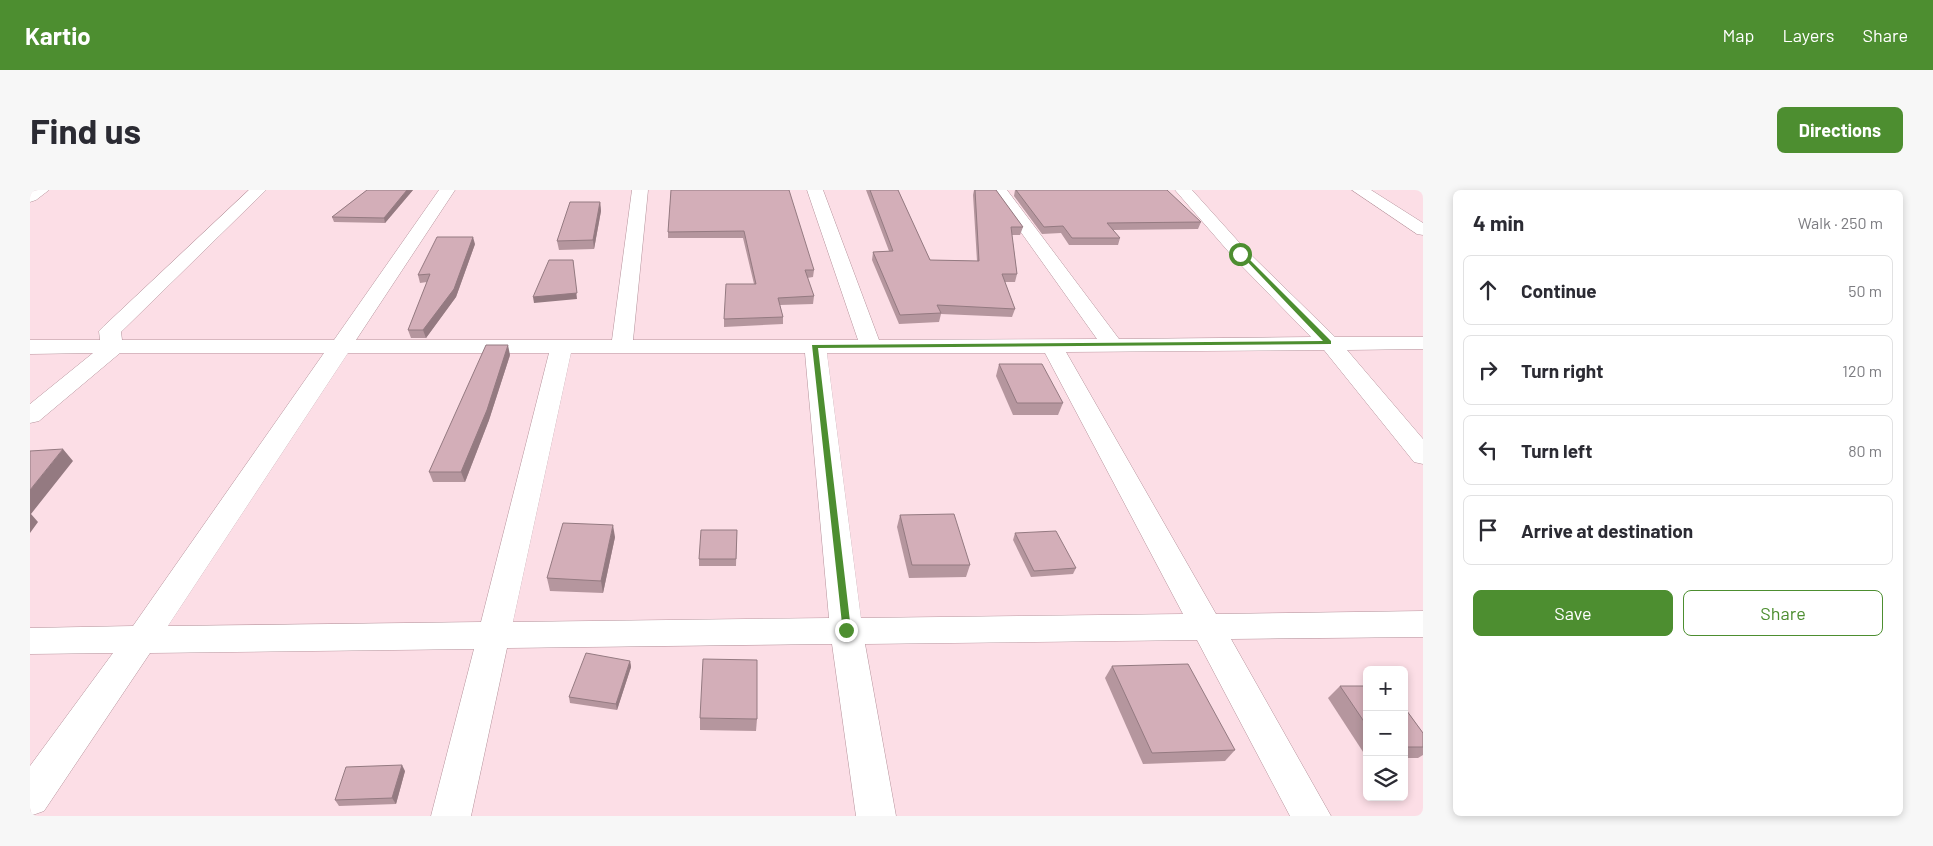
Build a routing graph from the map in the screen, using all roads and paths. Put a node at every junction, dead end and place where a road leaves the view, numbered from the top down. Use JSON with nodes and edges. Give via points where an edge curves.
{"nodes":[{"id":1,"x":41,"y":190,"type":"edge"},
{"id":2,"x":258,"y":190,"type":"edge"},
{"id":3,"x":447,"y":190,"type":"edge"},
{"id":4,"x":640,"y":190,"type":"edge"},
{"id":5,"x":815,"y":190,"type":"edge"},
{"id":6,"x":999,"y":190,"type":"edge"},
{"id":7,"x":1183,"y":190,"type":"edge"},
{"id":8,"x":1360,"y":190,"type":"edge"},
{"id":9,"x":30,"y":197,"type":"edge"},
{"id":10,"x":1423,"y":230,"type":"edge"},
{"id":11,"x":1329,"y":342,"type":"junction"},
{"id":12,"x":1423,"y":343,"type":"edge"},
{"id":13,"x":341,"y":346,"type":"junction"},
{"id":14,"x":562,"y":346,"type":"junction"},
{"id":15,"x":622,"y":346,"type":"junction"},
{"id":16,"x":815,"y":346,"type":"junction"},
{"id":17,"x":871,"y":346,"type":"junction"},
{"id":18,"x":1052,"y":346,"type":"junction"},
{"id":19,"x":1113,"y":346,"type":"junction"},
{"id":20,"x":30,"y":347,"type":"edge"},
{"id":21,"x":112,"y":348,"type":"junction"},
{"id":22,"x":30,"y":416,"type":"edge"},
{"id":23,"x":1423,"y":456,"type":"edge"},
{"id":24,"x":1423,"y":624,"type":"edge"},
{"id":25,"x":1206,"y":626,"type":"junction"},
{"id":26,"x":846,"y":630,"type":"junction"},
{"id":27,"x":495,"y":635,"type":"junction"},
{"id":28,"x":142,"y":639,"type":"junction"},
{"id":29,"x":30,"y":641,"type":"edge"},
{"id":30,"x":30,"y":798,"type":"edge"},
{"id":31,"x":451,"y":816,"type":"edge"},
{"id":32,"x":876,"y":816,"type":"edge"},
{"id":33,"x":1311,"y":816,"type":"edge"}],
"edges":[{"from":1,"to":9,"type":"street"},
{"from":2,"to":21,"type":"street","via":[[110,330]]},
{"from":3,"to":13,"type":"street"},
{"from":4,"to":15,"type":"street"},
{"from":5,"to":17,"type":"street"},
{"from":6,"to":19,"type":"street"},
{"from":7,"to":11,"type":"street","via":[[1240,254]]},
{"from":8,"to":10,"type":"street"},
{"from":11,"to":12,"type":"street"},
{"from":11,"to":19,"type":"street"},
{"from":11,"to":23,"type":"street"},
{"from":13,"to":14,"type":"street"},
{"from":13,"to":21,"type":"street"},
{"from":13,"to":28,"type":"street"},
{"from":14,"to":15,"type":"street"},
{"from":14,"to":27,"type":"street"},
{"from":15,"to":16,"type":"street"},
{"from":16,"to":17,"type":"street"},
{"from":16,"to":26,"type":"street"},
{"from":17,"to":18,"type":"street"},
{"from":18,"to":19,"type":"street"},
{"from":18,"to":25,"type":"street"},
{"from":20,"to":21,"type":"street"},
{"from":21,"to":22,"type":"street"},
{"from":24,"to":25,"type":"street"},
{"from":25,"to":26,"type":"street"},
{"from":25,"to":33,"type":"street"},
{"from":26,"to":27,"type":"street"},
{"from":26,"to":32,"type":"street"},
{"from":27,"to":28,"type":"street"},
{"from":27,"to":31,"type":"street"},
{"from":28,"to":29,"type":"street"},
{"from":28,"to":30,"type":"street"}]}
